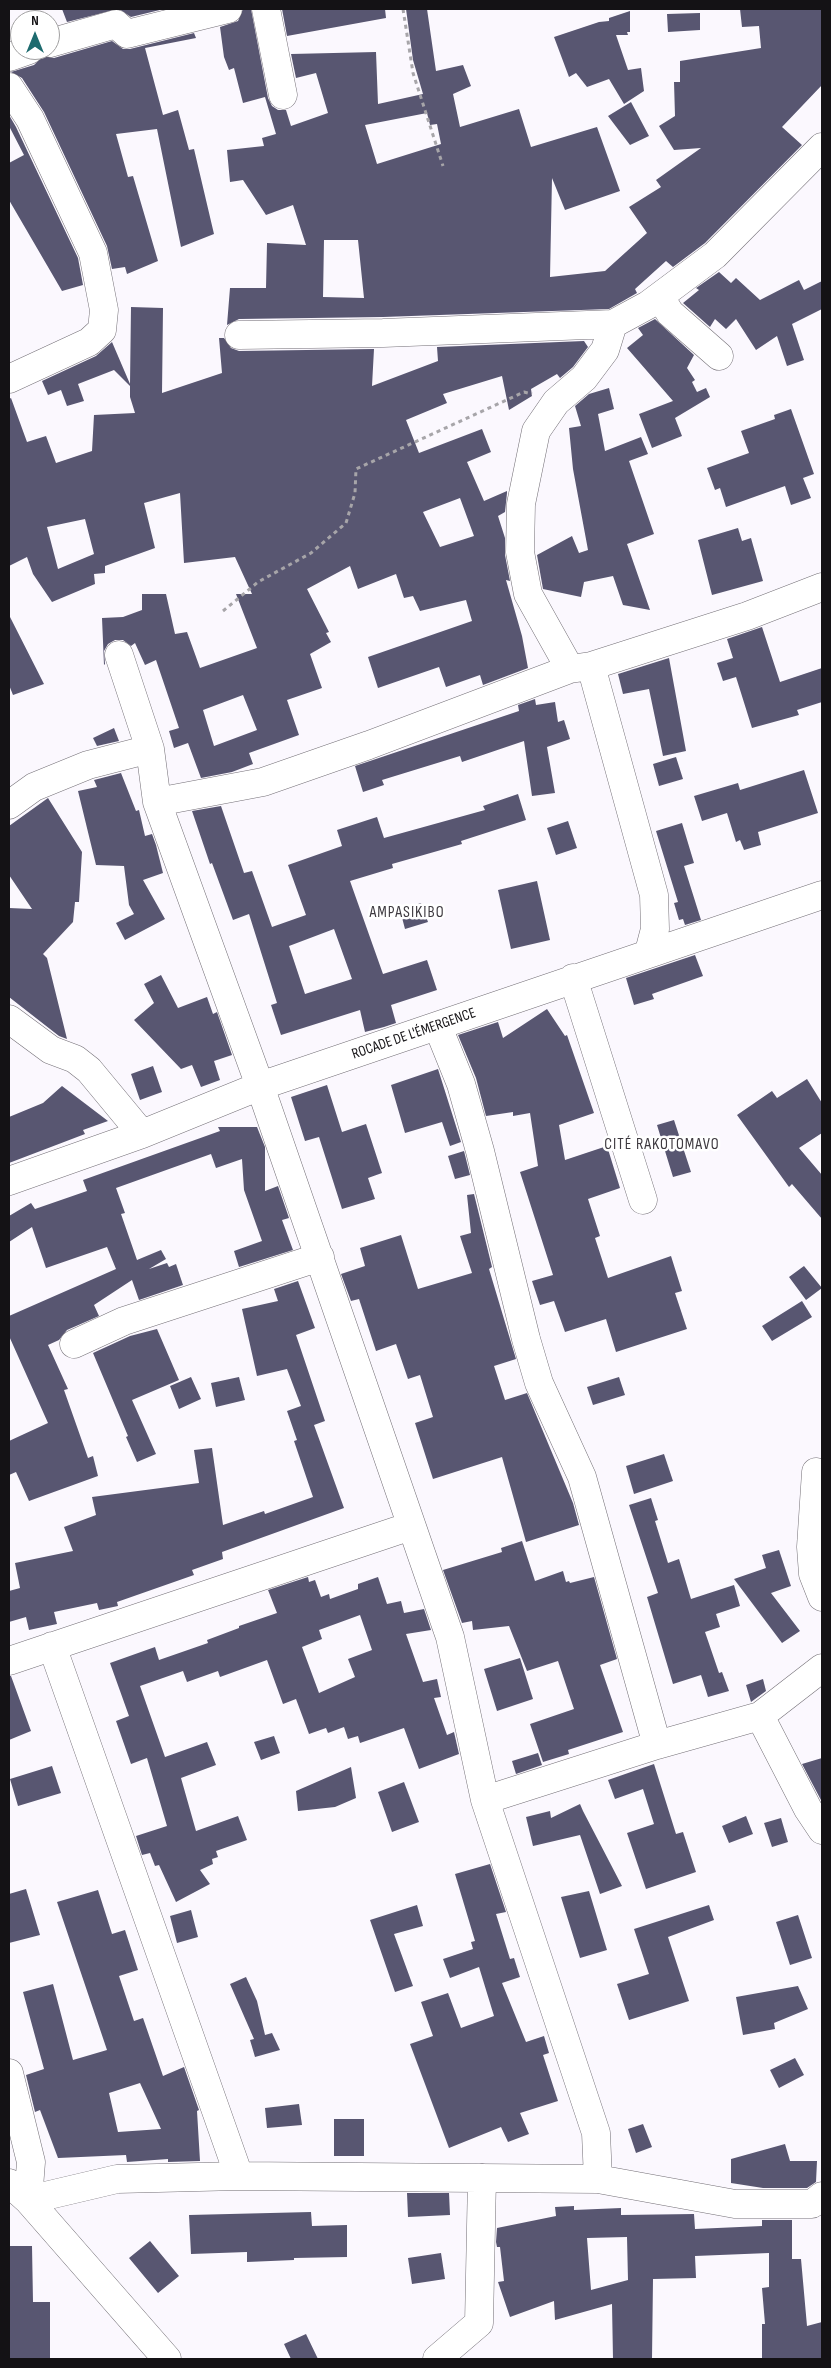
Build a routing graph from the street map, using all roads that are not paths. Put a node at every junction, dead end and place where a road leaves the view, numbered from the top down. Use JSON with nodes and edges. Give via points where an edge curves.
{"nodes":[{"id":1,"x":228,"y":9,"type":"edge"},
{"id":2,"x":266,"y":9,"type":"edge"},
{"id":3,"x":60,"y":40,"type":"edge"},
{"id":4,"x":9,"y":87,"type":"edge"},
{"id":5,"x":283,"y":95,"type":"dead end"},
{"id":6,"x":822,"y":147,"type":"edge"},
{"id":7,"x":660,"y":297,"type":"junction"},
{"id":8,"x":613,"y":324,"type":"junction"},
{"id":9,"x":239,"y":334,"type":"dead end"},
{"id":10,"x":719,"y":356,"type":"dead end"},
{"id":11,"x":9,"y":379,"type":"edge"},
{"id":12,"x":822,"y":587,"type":"edge"},
{"id":13,"x":119,"y":655,"type":"dead end"},
{"id":14,"x":581,"y":668,"type":"junction"},
{"id":15,"x":150,"y":749,"type":"junction"},
{"id":16,"x":156,"y":802,"type":"junction"},
{"id":17,"x":9,"y":805,"type":"edge"},
{"id":18,"x":822,"y":895,"type":"edge"},
{"id":19,"x":649,"y":952,"type":"junction"},
{"id":20,"x":573,"y":978,"type":"junction"},
{"id":21,"x":9,"y":1019,"type":"edge"},
{"id":22,"x":438,"y":1027,"type":"junction"},
{"id":23,"x":260,"y":1086,"type":"junction"},
{"id":24,"x":142,"y":1134,"type":"junction"},
{"id":25,"x":9,"y":1181,"type":"edge"},
{"id":26,"x":643,"y":1200,"type":"dead end"},
{"id":27,"x":320,"y":1257,"type":"junction"},
{"id":28,"x":74,"y":1344,"type":"dead end"},
{"id":29,"x":816,"y":1472,"type":"dead end"},
{"id":30,"x":411,"y":1526,"type":"junction"},
{"id":31,"x":822,"y":1597,"type":"edge"},
{"id":32,"x":52,"y":1646,"type":"junction"},
{"id":33,"x":9,"y":1661,"type":"edge"},
{"id":34,"x":822,"y":1668,"type":"edge"},
{"id":35,"x":760,"y":1716,"type":"junction"},
{"id":36,"x":657,"y":1745,"type":"junction"},
{"id":37,"x":485,"y":1800,"type":"junction"},
{"id":38,"x":822,"y":1830,"type":"edge"},
{"id":39,"x":9,"y":2073,"type":"edge"},
{"id":40,"x":239,"y":2176,"type":"junction"},
{"id":41,"x":482,"y":2178,"type":"junction"},
{"id":42,"x":598,"y":2179,"type":"junction"},
{"id":43,"x":18,"y":2192,"type":"edge"},
{"id":44,"x":822,"y":2196,"type":"edge"},
{"id":45,"x":167,"y":2359,"type":"edge"},
{"id":46,"x":437,"y":2359,"type":"edge"}],
"edges":[{"from":1,"to":3,"type":"street","via":[[128,34],[116,24]]},
{"from":2,"to":5,"type":"street"},
{"from":4,"to":11,"type":"street","via":[[30,119],[93,253],[104,310],[102,330],[89,342]]},
{"from":6,"to":7,"type":"street","via":[[715,256]]},
{"from":7,"to":8,"type":"street"},
{"from":7,"to":10,"type":"street","via":[[670,313]]},
{"from":8,"to":9,"type":"street","via":[[382,333]]},
{"from":8,"to":14,"type":"street","via":[[605,350],[584,378],[556,402],[536,431],[521,504],[520,552],[528,594]]},
{"from":12,"to":14,"type":"street","via":[[747,616]]},
{"from":13,"to":15,"type":"street"},
{"from":14,"to":16,"type":"street","via":[[264,782]]},
{"from":14,"to":19,"type":"street","via":[[654,894],[655,929]]},
{"from":15,"to":16,"type":"street"},
{"from":15,"to":17,"type":"street","via":[[88,765],[34,787]]},
{"from":16,"to":23,"type":"street"},
{"from":18,"to":19,"type":"street","name":"ROCADE DE L'ÉMERGENCE"},
{"from":19,"to":20,"type":"street","name":"ROCADE DE L'ÉMERGENCE"},
{"from":20,"to":22,"type":"street","name":"ROCADE DE L'ÉMERGENCE"},
{"from":20,"to":26,"type":"street"},
{"from":21,"to":24,"type":"street","via":[[51,1050],[74,1059],[89,1070]]},
{"from":22,"to":23,"type":"street","name":"ROCADE DE L'ÉMERGENCE"},
{"from":22,"to":36,"type":"street","via":[[461,1084],[478,1143],[539,1383],[582,1477]]},
{"from":23,"to":24,"type":"street","name":"ROCADE DE L'ÉMERGENCE"},
{"from":23,"to":27,"type":"street"},
{"from":24,"to":25,"type":"street","name":"ROCADE DE L'ÉMERGENCE"},
{"from":27,"to":28,"type":"street","via":[[124,1321]]},
{"from":27,"to":30,"type":"street"},
{"from":29,"to":31,"type":"street","via":[[811,1547],[813,1574]]},
{"from":30,"to":32,"type":"street"},
{"from":30,"to":37,"type":"street","via":[[450,1637]]},
{"from":32,"to":33,"type":"street"},
{"from":32,"to":40,"type":"street"},
{"from":34,"to":35,"type":"street"},
{"from":35,"to":36,"type":"street"},
{"from":35,"to":38,"type":"street","via":[[808,1810]]},
{"from":36,"to":37,"type":"street"},
{"from":37,"to":42,"type":"street","via":[[596,2132]]},
{"from":39,"to":43,"type":"street","via":[[31,2162]]},
{"from":40,"to":41,"type":"street"},
{"from":40,"to":43,"type":"street","via":[[118,2179]]},
{"from":41,"to":42,"type":"street"},
{"from":41,"to":46,"type":"street","via":[[480,2323]]},
{"from":42,"to":44,"type":"street","via":[[735,2204],[812,2204]]},
{"from":43,"to":45,"type":"street"}]}
